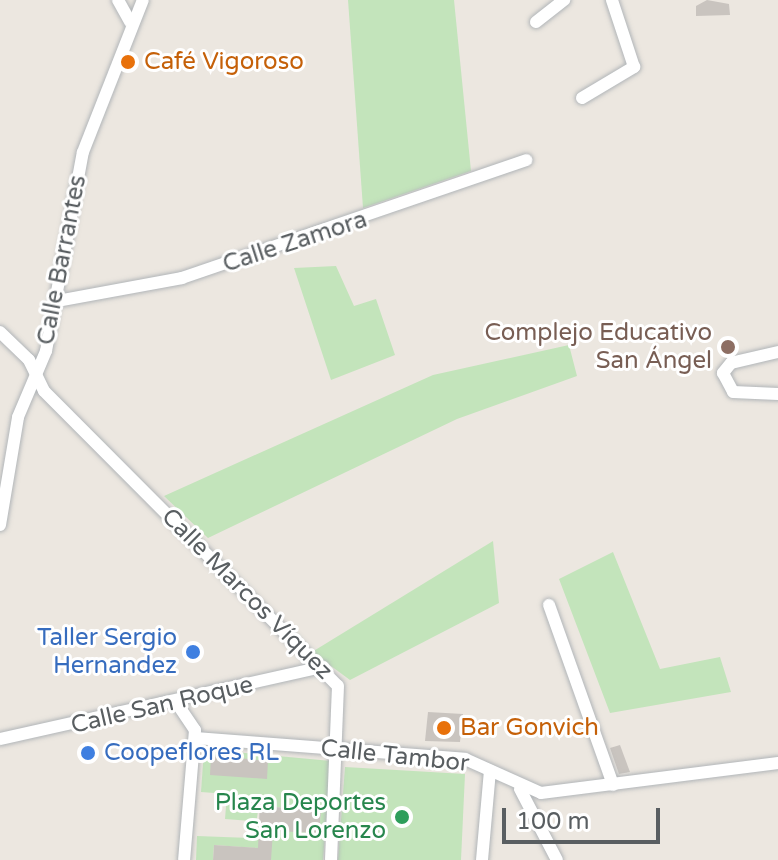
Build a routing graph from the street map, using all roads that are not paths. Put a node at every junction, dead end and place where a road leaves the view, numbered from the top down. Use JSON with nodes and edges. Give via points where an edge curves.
{"nodes":[{"id":1,"x":118,"y":0,"type":"edge"},
{"id":2,"x":143,"y":0,"type":"edge"},
{"id":3,"x":539,"y":0,"type":"edge"},
{"id":4,"x":564,"y":0,"type":"edge"},
{"id":5,"x":612,"y":0,"type":"edge"},
{"id":6,"x":548,"y":13,"type":"junction"},
{"id":7,"x":130,"y":22,"type":"junction"},
{"id":8,"x":536,"y":22,"type":"dead end"},
{"id":9,"x":582,"y":98,"type":"dead end"},
{"id":10,"x":526,"y":160,"type":"dead end"},
{"id":11,"x":57,"y":301,"type":"junction"},
{"id":12,"x":0,"y":332,"type":"edge"},
{"id":13,"x":778,"y":352,"type":"edge"},
{"id":14,"x":34,"y":376,"type":"junction"},
{"id":15,"x":778,"y":394,"type":"edge"},
{"id":16,"x":0,"y":525,"type":"edge"},
{"id":17,"x":549,"y":605,"type":"dead end"},
{"id":18,"x":323,"y":667,"type":"junction"},
{"id":19,"x":176,"y":702,"type":"junction"},
{"id":20,"x":195,"y":738,"type":"junction"},
{"id":21,"x":0,"y":739,"type":"edge"},
{"id":22,"x":340,"y":750,"type":"junction"},
{"id":23,"x":778,"y":763,"type":"edge"},
{"id":24,"x":490,"y":770,"type":"junction"},
{"id":25,"x":613,"y":785,"type":"junction"},
{"id":26,"x":520,"y":789,"type":"junction"},
{"id":27,"x":184,"y":860,"type":"edge"},
{"id":28,"x":331,"y":860,"type":"edge"},
{"id":29,"x":482,"y":860,"type":"edge"},
{"id":30,"x":557,"y":860,"type":"edge"}],
"edges":[{"from":1,"to":7,"type":"street"},
{"from":2,"to":7,"type":"street","name":"Calle Barrantes"},
{"from":3,"to":6,"type":"street"},
{"from":4,"to":6,"type":"street"},
{"from":5,"to":9,"type":"street","via":[[634,67]]},
{"from":6,"to":8,"type":"street"},
{"from":7,"to":11,"type":"street","name":"Calle Barrantes","via":[[83,152]]},
{"from":10,"to":11,"type":"street","name":"Calle Zamora","via":[[182,278]]},
{"from":11,"to":14,"type":"street","name":"Calle Barrantes"},
{"from":12,"to":14,"type":"street","name":"Calle Marcos Víquez"},
{"from":13,"to":15,"type":"street","via":[[731,363],[723,373],[733,392]]},
{"from":14,"to":16,"type":"street","name":"Calle Barrantes","via":[[18,417]]},
{"from":14,"to":18,"type":"street","name":"Calle Marcos Víquez"},
{"from":17,"to":25,"type":"street"},
{"from":18,"to":19,"type":"street","name":"Calle San Roque"},
{"from":18,"to":22,"type":"street","name":"Calle Marcos Víquez","via":[[342,695]]},
{"from":19,"to":20,"type":"street","via":[[190,715]]},
{"from":19,"to":21,"type":"street","name":"Calle San Roque"},
{"from":20,"to":22,"type":"street","name":"Calle Tambor"},
{"from":20,"to":27,"type":"street"},
{"from":22,"to":24,"type":"street","name":"Calle Tambor","via":[[465,759]]},
{"from":22,"to":28,"type":"street","name":"Calle Marcos Víquez"},
{"from":23,"to":25,"type":"street"},
{"from":24,"to":26,"type":"street","name":"Calle Tambor"},
{"from":24,"to":29,"type":"street"},
{"from":25,"to":26,"type":"street"},
{"from":26,"to":30,"type":"street"}]}
